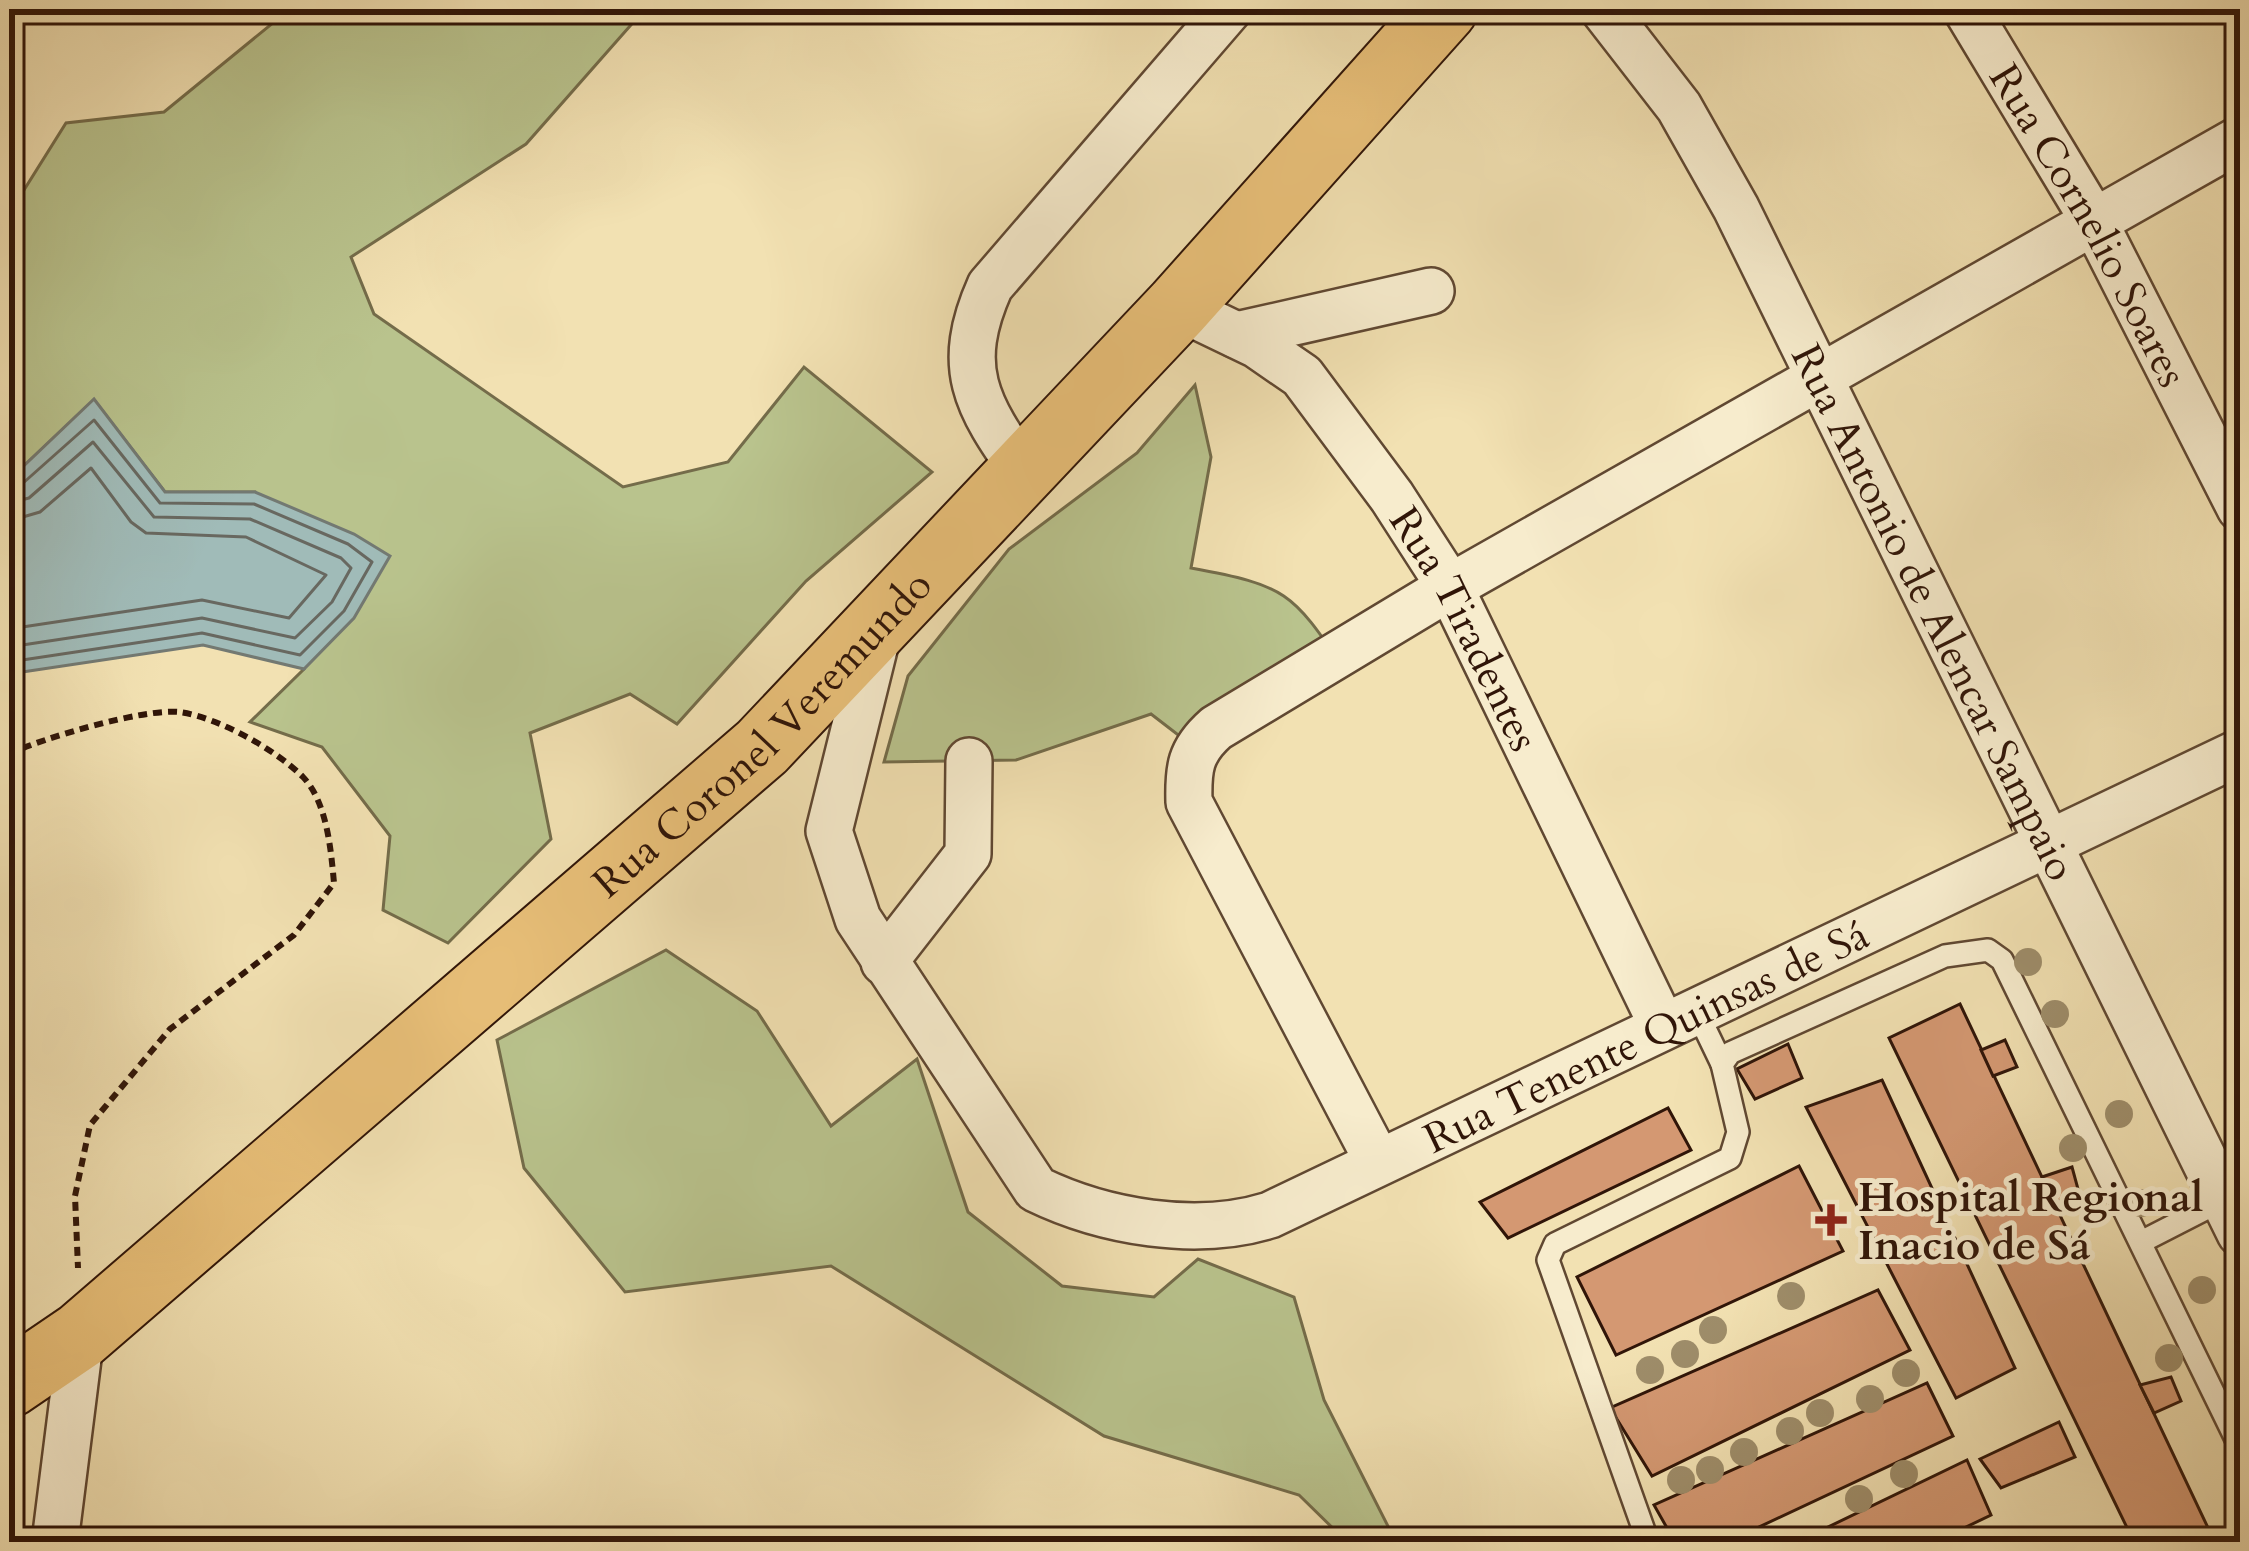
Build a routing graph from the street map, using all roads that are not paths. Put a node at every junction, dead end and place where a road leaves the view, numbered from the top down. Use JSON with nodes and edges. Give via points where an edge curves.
{"nodes":[{"id":1,"x":1229,"y":9,"type":"edge"},
{"id":2,"x":1444,"y":9,"type":"edge"},
{"id":3,"x":1603,"y":9,"type":"edge"},
{"id":4,"x":1966,"y":9,"type":"edge"},
{"id":5,"x":2240,"y":140,"type":"edge"},
{"id":6,"x":2096,"y":223,"type":"junction"},
{"id":7,"x":1431,"y":291,"type":"dead end"},
{"id":8,"x":1178,"y":307,"type":"junction"},
{"id":9,"x":1237,"y":335,"type":"junction"},
{"id":10,"x":1819,"y":380,"type":"junction"},
{"id":11,"x":1024,"y":472,"type":"junction"},
{"id":12,"x":2240,"y":508,"type":"edge"},
{"id":13,"x":1450,"y":587,"type":"junction"},
{"id":14,"x":880,"y":623,"type":"junction"},
{"id":15,"x":2240,"y":752,"type":"edge"},
{"id":16,"x":969,"y":761,"type":"dead end"},
{"id":17,"x":2044,"y":842,"type":"junction"},
{"id":18,"x":884,"y":962,"type":"junction"},
{"id":19,"x":1679,"y":1017,"type":"junction"},
{"id":20,"x":1722,"y":1064,"type":"junction"},
{"id":21,"x":1377,"y":1160,"type":"junction"},
{"id":22,"x":2232,"y":1217,"type":"edge"},
{"id":23,"x":2141,"y":1242,"type":"junction"},
{"id":24,"x":37,"y":1358,"type":"edge"},
{"id":25,"x":2236,"y":1438,"type":"dead end"},
{"id":26,"x":55,"y":1542,"type":"edge"},
{"id":27,"x":1648,"y":1542,"type":"edge"}],
"edges":[{"from":1,"to":11,"type":"street","via":[[989,286],[973,325],[970,365],[982,413]]},
{"from":2,"to":8,"type":"highway","name":"Rua Coronel Veremundo"},
{"from":3,"to":10,"type":"street","name":"Rua Antonio de Alencar Sampaio","via":[[1679,106]]},
{"from":4,"to":6,"type":"street","name":"Rua Cornelio Soares"},
{"from":5,"to":6,"type":"street"},
{"from":6,"to":10,"type":"street"},
{"from":6,"to":12,"type":"street","name":"Rua Cornelio Soares"},
{"from":7,"to":9,"type":"street"},
{"from":8,"to":9,"type":"street","name":"Rua Tiradentes"},
{"from":8,"to":11,"type":"highway","name":"Rua Coronel Veremundo"},
{"from":9,"to":13,"type":"street","name":"Rua Tiradentes","via":[[1302,376]]},
{"from":10,"to":13,"type":"street"},
{"from":10,"to":17,"type":"street","name":"Rua Antonio de Alencar Sampaio"},
{"from":11,"to":14,"type":"highway","name":"Rua Coronel Veremundo"},
{"from":13,"to":19,"type":"street","name":"Rua Tiradentes"},
{"from":13,"to":21,"type":"street","via":[[1216,728],[1189,762],[1189,802]]},
{"from":14,"to":18,"type":"street","via":[[829,831],[858,919]]},
{"from":14,"to":24,"type":"highway","name":"Rua Coronel Veremundo","via":[[762,747]]},
{"from":15,"to":17,"type":"street","name":"Rua Tenente Quinsas de Sá"},
{"from":16,"to":18,"type":"street","via":[[968,854]]},
{"from":17,"to":19,"type":"street","name":"Rua Tenente Quinsas de Sá"},
{"from":17,"to":22,"type":"street","name":"Rua Antonio de Alencar Sampaio"},
{"from":18,"to":21,"type":"street","name":"Rua Tenente Quinsas de Sá","via":[[1036,1189],[1078,1209],[1237,1225]]},
{"from":19,"to":20,"type":"lane"},
{"from":19,"to":21,"type":"street","name":"Rua Tenente Quinsas de Sá"},
{"from":20,"to":23,"type":"lane","via":[[1730,1053],[1945,956],[1988,950],[2023,999]]},
{"from":20,"to":27,"type":"lane","via":[[1738,1132],[1730,1158],[1570,1232],[1548,1260]]},
{"from":22,"to":23,"type":"lane"},
{"from":23,"to":25,"type":"lane"},
{"from":24,"to":26,"type":"street"}]}
